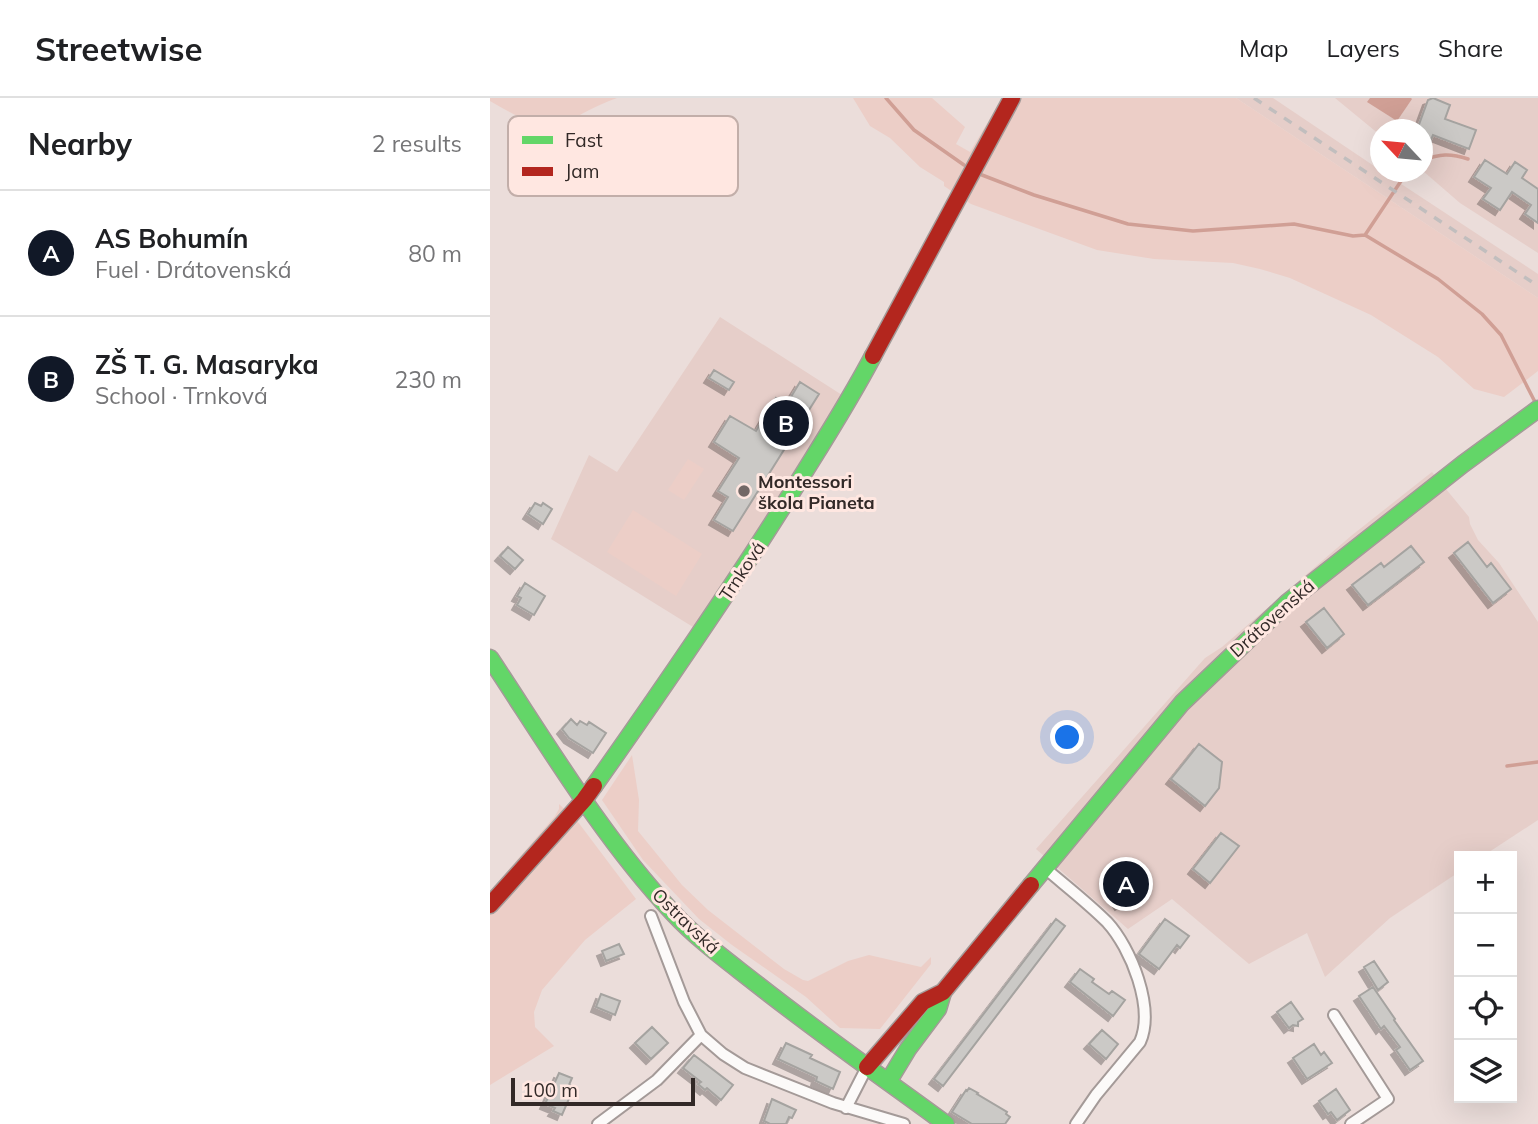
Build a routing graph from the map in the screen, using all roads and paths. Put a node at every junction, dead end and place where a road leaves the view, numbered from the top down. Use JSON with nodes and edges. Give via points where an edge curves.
{"nodes":[{"id":1,"x":1012,"y":98,"type":"edge"},
{"id":2,"x":1536,"y":411,"type":"edge"},
{"id":3,"x":490,"y":658,"type":"edge"},
{"id":4,"x":584,"y":800,"type":"junction"},
{"id":5,"x":1046,"y":869,"type":"junction"},
{"id":6,"x":490,"y":905,"type":"edge"},
{"id":7,"x":651,"y":916,"type":"dead end"},
{"id":8,"x":943,"y":992,"type":"junction"},
{"id":9,"x":1334,"y":1015,"type":"dead end"},
{"id":10,"x":701,"y":1035,"type":"junction"},
{"id":11,"x":867,"y":1067,"type":"junction"},
{"id":12,"x":888,"y":1082,"type":"junction"},
{"id":13,"x":846,"y":1108,"type":"junction"},
{"id":14,"x":598,"y":1124,"type":"edge"},
{"id":15,"x":904,"y":1124,"type":"edge"},
{"id":16,"x":946,"y":1124,"type":"edge"},
{"id":17,"x":1076,"y":1124,"type":"edge"},
{"id":18,"x":1351,"y":1124,"type":"edge"}],
"edges":[{"from":1,"to":4,"type":"street","name":"Trnková","via":[[854,392],[743,569]]},
{"from":2,"to":5,"type":"street","name":"Drátovenská","via":[[1260,626],[1182,703]]},
{"from":3,"to":4,"type":"street","name":"Ostravská"},
{"from":4,"to":6,"type":"street","name":"Trnková"},
{"from":4,"to":11,"type":"street","name":"Ostravská","via":[[673,913],[735,967]]},
{"from":5,"to":8,"type":"street","name":"Drátovenská"},
{"from":5,"to":17,"type":"street","via":[[1108,924],[1130,959],[1145,1011],[1140,1042]]},
{"from":7,"to":10,"type":"street","name":"Ostravská"},
{"from":8,"to":11,"type":"street","name":"Drátovenská","via":[[923,1002]]},
{"from":8,"to":12,"type":"street","name":"Drátovenská","via":[[938,1009]]},
{"from":9,"to":18,"type":"street","via":[[1388,1099]]},
{"from":10,"to":13,"type":"street","name":"Ostravská","via":[[746,1068]]},
{"from":10,"to":14,"type":"street","via":[[657,1080]]},
{"from":11,"to":12,"type":"street","name":"Ostravská"},
{"from":11,"to":13,"type":"street"},
{"from":12,"to":16,"type":"street","name":"Ostravská"},
{"from":13,"to":15,"type":"street","name":"Ostravská"}]}
